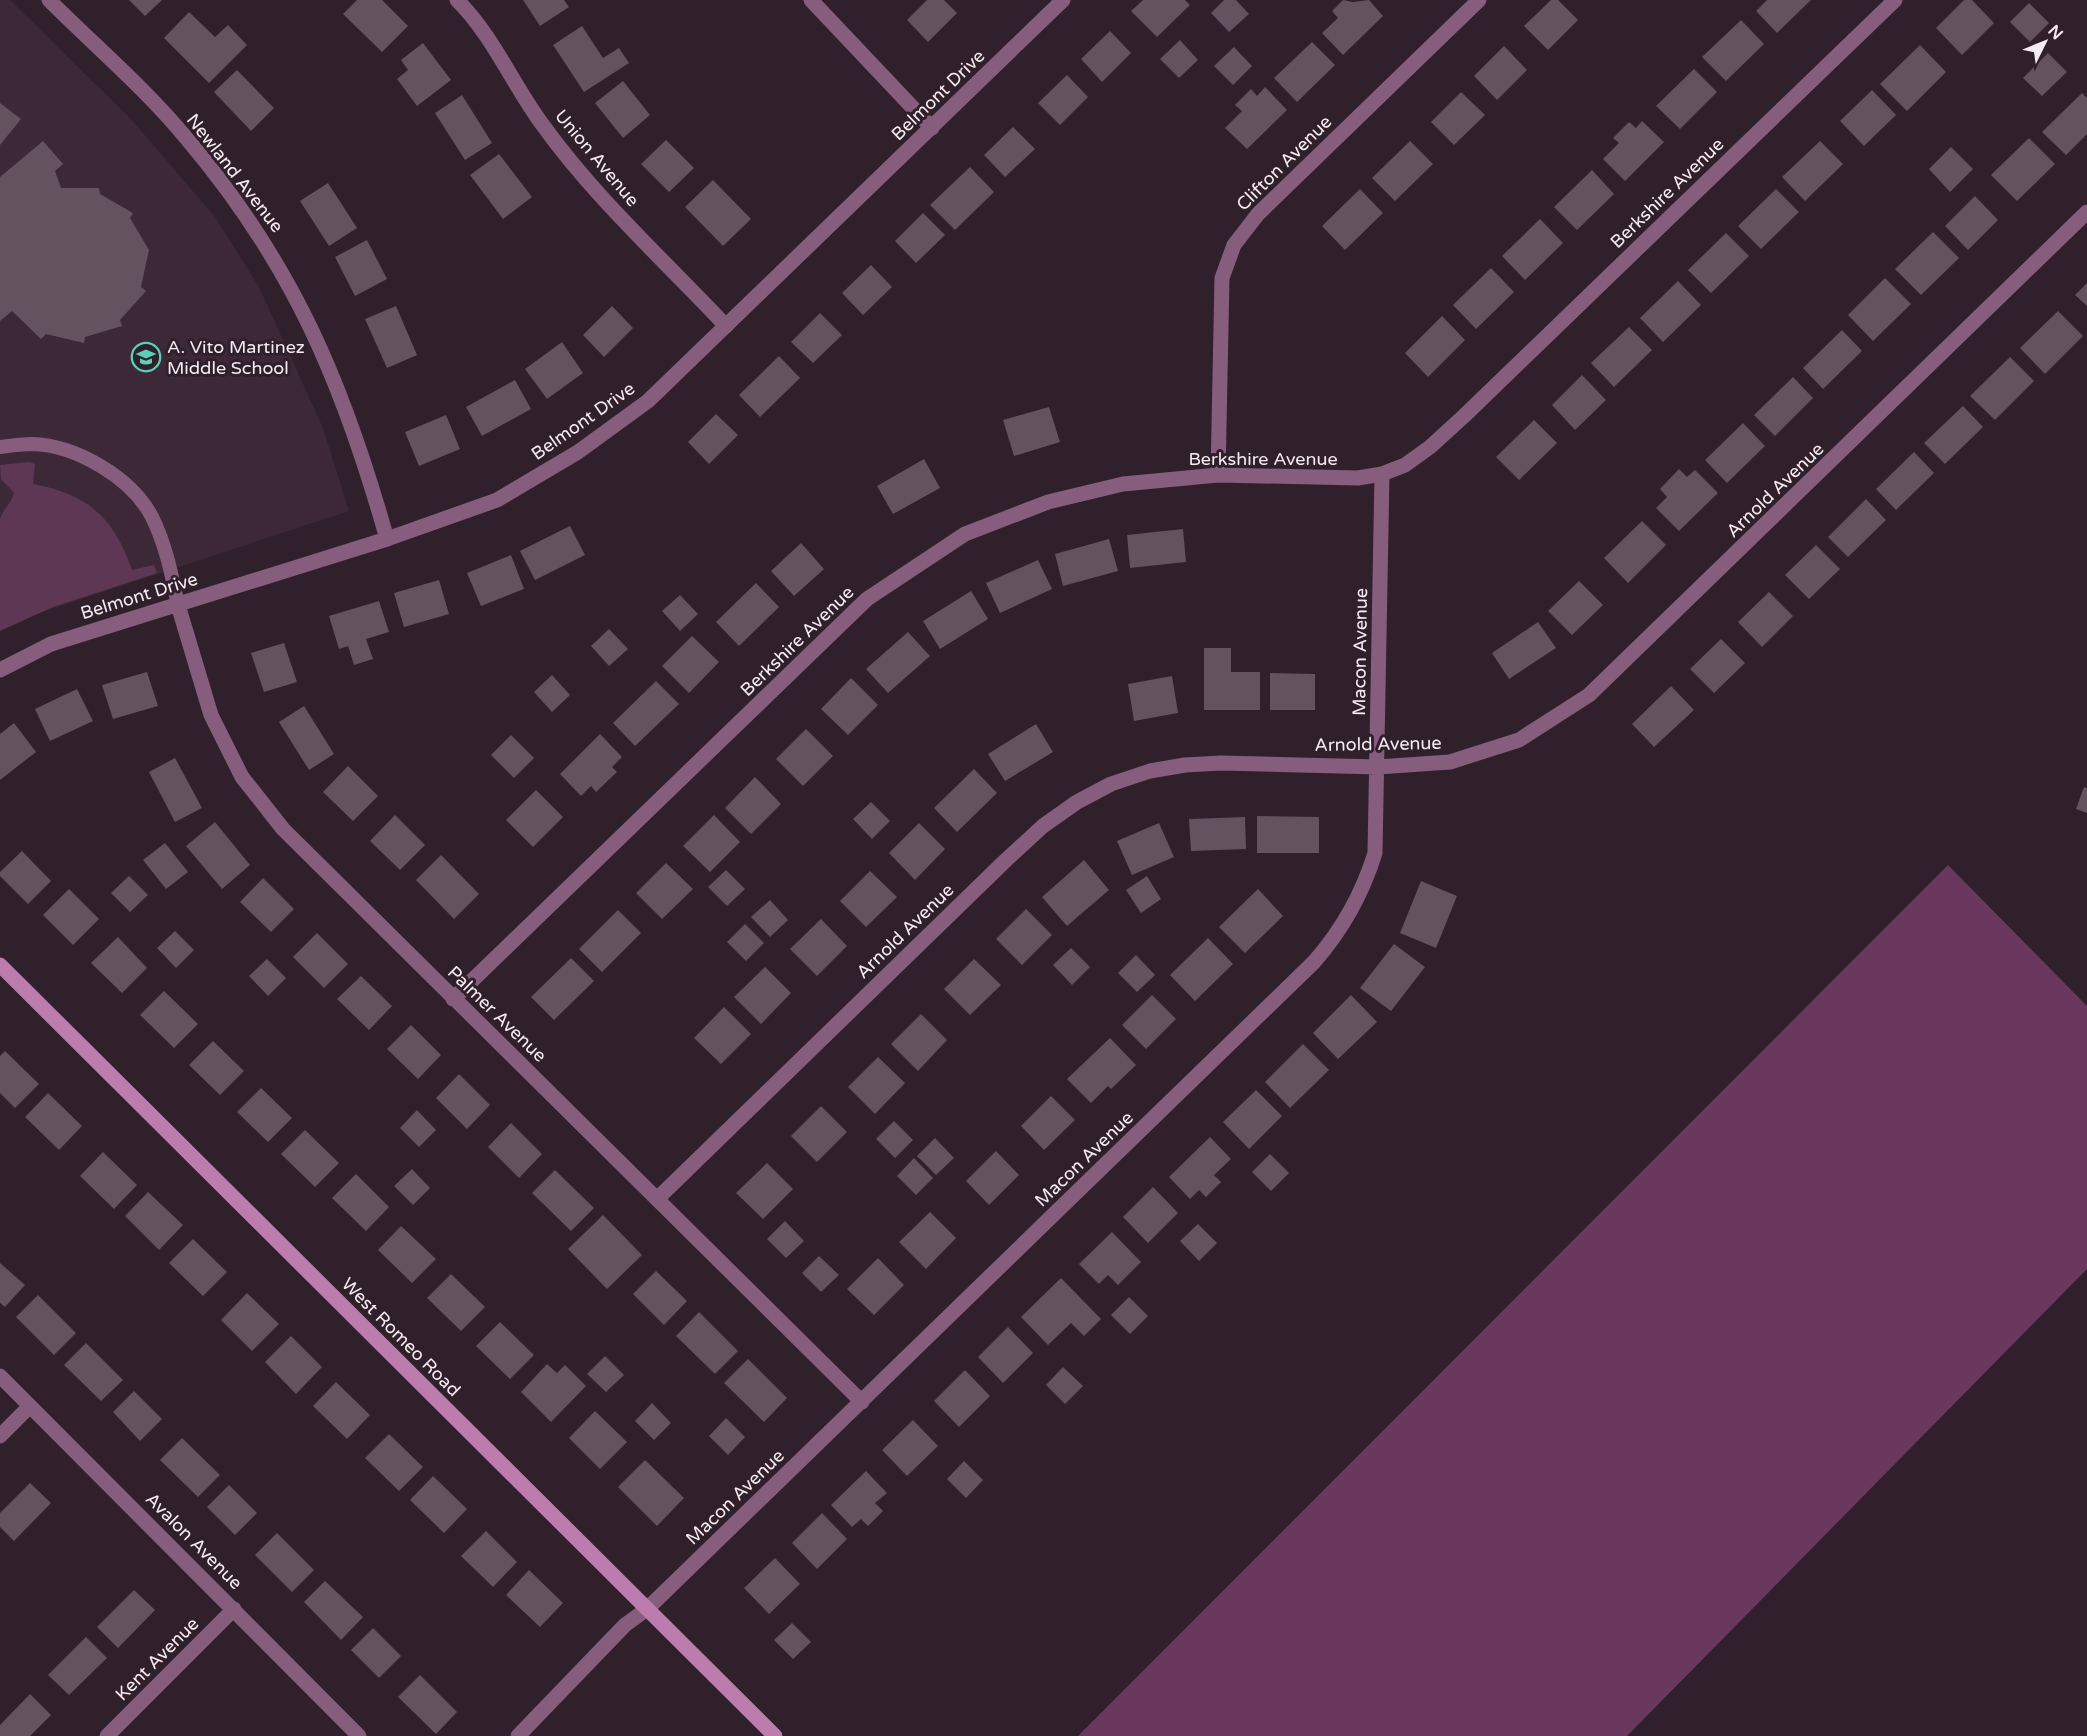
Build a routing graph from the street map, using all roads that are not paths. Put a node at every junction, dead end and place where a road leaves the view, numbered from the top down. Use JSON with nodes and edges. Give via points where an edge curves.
{"nodes":[{"id":1,"x":49,"y":0,"type":"edge"},
{"id":2,"x":457,"y":0,"type":"edge"},
{"id":3,"x":811,"y":0,"type":"edge"},
{"id":4,"x":1063,"y":0,"type":"edge"},
{"id":5,"x":1479,"y":0,"type":"edge"},
{"id":6,"x":1895,"y":0,"type":"edge"},
{"id":7,"x":932,"y":128,"type":"junction"},
{"id":8,"x":2087,"y":212,"type":"edge"},
{"id":9,"x":726,"y":326,"type":"junction"},
{"id":10,"x":0,"y":447,"type":"edge"},
{"id":11,"x":1382,"y":474,"type":"junction"},
{"id":12,"x":1218,"y":475,"type":"junction"},
{"id":13,"x":387,"y":539,"type":"junction"},
{"id":14,"x":178,"y":605,"type":"junction"},
{"id":15,"x":0,"y":670,"type":"edge"},
{"id":16,"x":1378,"y":767,"type":"junction"},
{"id":17,"x":0,"y":965,"type":"edge"},
{"id":18,"x":453,"y":999,"type":"junction"},
{"id":19,"x":658,"y":1198,"type":"junction"},
{"id":20,"x":0,"y":1376,"type":"edge"},
{"id":21,"x":862,"y":1402,"type":"junction"},
{"id":22,"x":30,"y":1406,"type":"junction"},
{"id":23,"x":0,"y":1436,"type":"edge"},
{"id":24,"x":234,"y":1609,"type":"junction"},
{"id":25,"x":647,"y":1610,"type":"junction"},
{"id":26,"x":107,"y":1736,"type":"edge"},
{"id":27,"x":358,"y":1736,"type":"edge"},
{"id":28,"x":518,"y":1736,"type":"edge"},
{"id":29,"x":775,"y":1736,"type":"edge"}],
"edges":[{"from":1,"to":13,"type":"street","name":"Newland Avenue","via":[[186,137],[266,244],[290,285],[343,398]]},
{"from":2,"to":9,"type":"street","name":"Union Avenue","via":[[485,33],[540,123],[590,185]]},
{"from":3,"to":7,"type":"street"},
{"from":4,"to":7,"type":"street","name":"Belmont Drive"},
{"from":5,"to":12,"type":"street","name":"Clifton Avenue","via":[[1258,214],[1234,245],[1222,278]]},
{"from":6,"to":11,"type":"street","name":"Berkshire Avenue","via":[[1430,447],[1405,465]]},
{"from":7,"to":9,"type":"street","name":"Belmont Drive"},
{"from":8,"to":16,"type":"street","name":"Arnold Avenue","via":[[1589,695],[1519,740],[1450,762]]},
{"from":9,"to":13,"type":"street","name":"Belmont Drive","via":[[648,401],[578,452],[497,500]]},
{"from":10,"to":14,"type":"lane","via":[[33,444],[80,454],[121,479],[151,516],[168,561]]},
{"from":11,"to":12,"type":"street","name":"Berkshire Avenue","via":[[1358,478]]},
{"from":11,"to":16,"type":"street","name":"Macon Avenue"},
{"from":12,"to":18,"type":"street","name":"Berkshire Avenue","via":[[1123,484],[1048,502],[965,534],[867,599]]},
{"from":13,"to":14,"type":"street","name":"Belmont Drive"},
{"from":14,"to":15,"type":"street","name":"Belmont Drive","via":[[51,644]]},
{"from":14,"to":18,"type":"street","name":"Palmer Avenue","via":[[211,715],[242,777],[283,829]]},
{"from":16,"to":19,"type":"street","name":"Arnold Avenue","via":[[1185,765],[1111,783],[1077,802],[1006,860]]},
{"from":16,"to":21,"type":"street","name":"Macon Avenue","via":[[1375,854],[1356,905],[1330,943]]},
{"from":17,"to":25,"type":"main road","name":"West Romeo Road"},
{"from":18,"to":19,"type":"street","name":"Palmer Avenue"},
{"from":19,"to":21,"type":"street","name":"Palmer Avenue"},
{"from":20,"to":22,"type":"street","name":"Avalon Avenue"},
{"from":21,"to":25,"type":"street","name":"Macon Avenue"},
{"from":22,"to":23,"type":"street"},
{"from":22,"to":24,"type":"street","name":"Avalon Avenue"},
{"from":24,"to":26,"type":"street","name":"Kent Avenue"},
{"from":24,"to":27,"type":"street","name":"Avalon Avenue"},
{"from":25,"to":28,"type":"street","name":"Macon Avenue","via":[[625,1625]]},
{"from":25,"to":29,"type":"main road","name":"West Romeo Road"}]}
